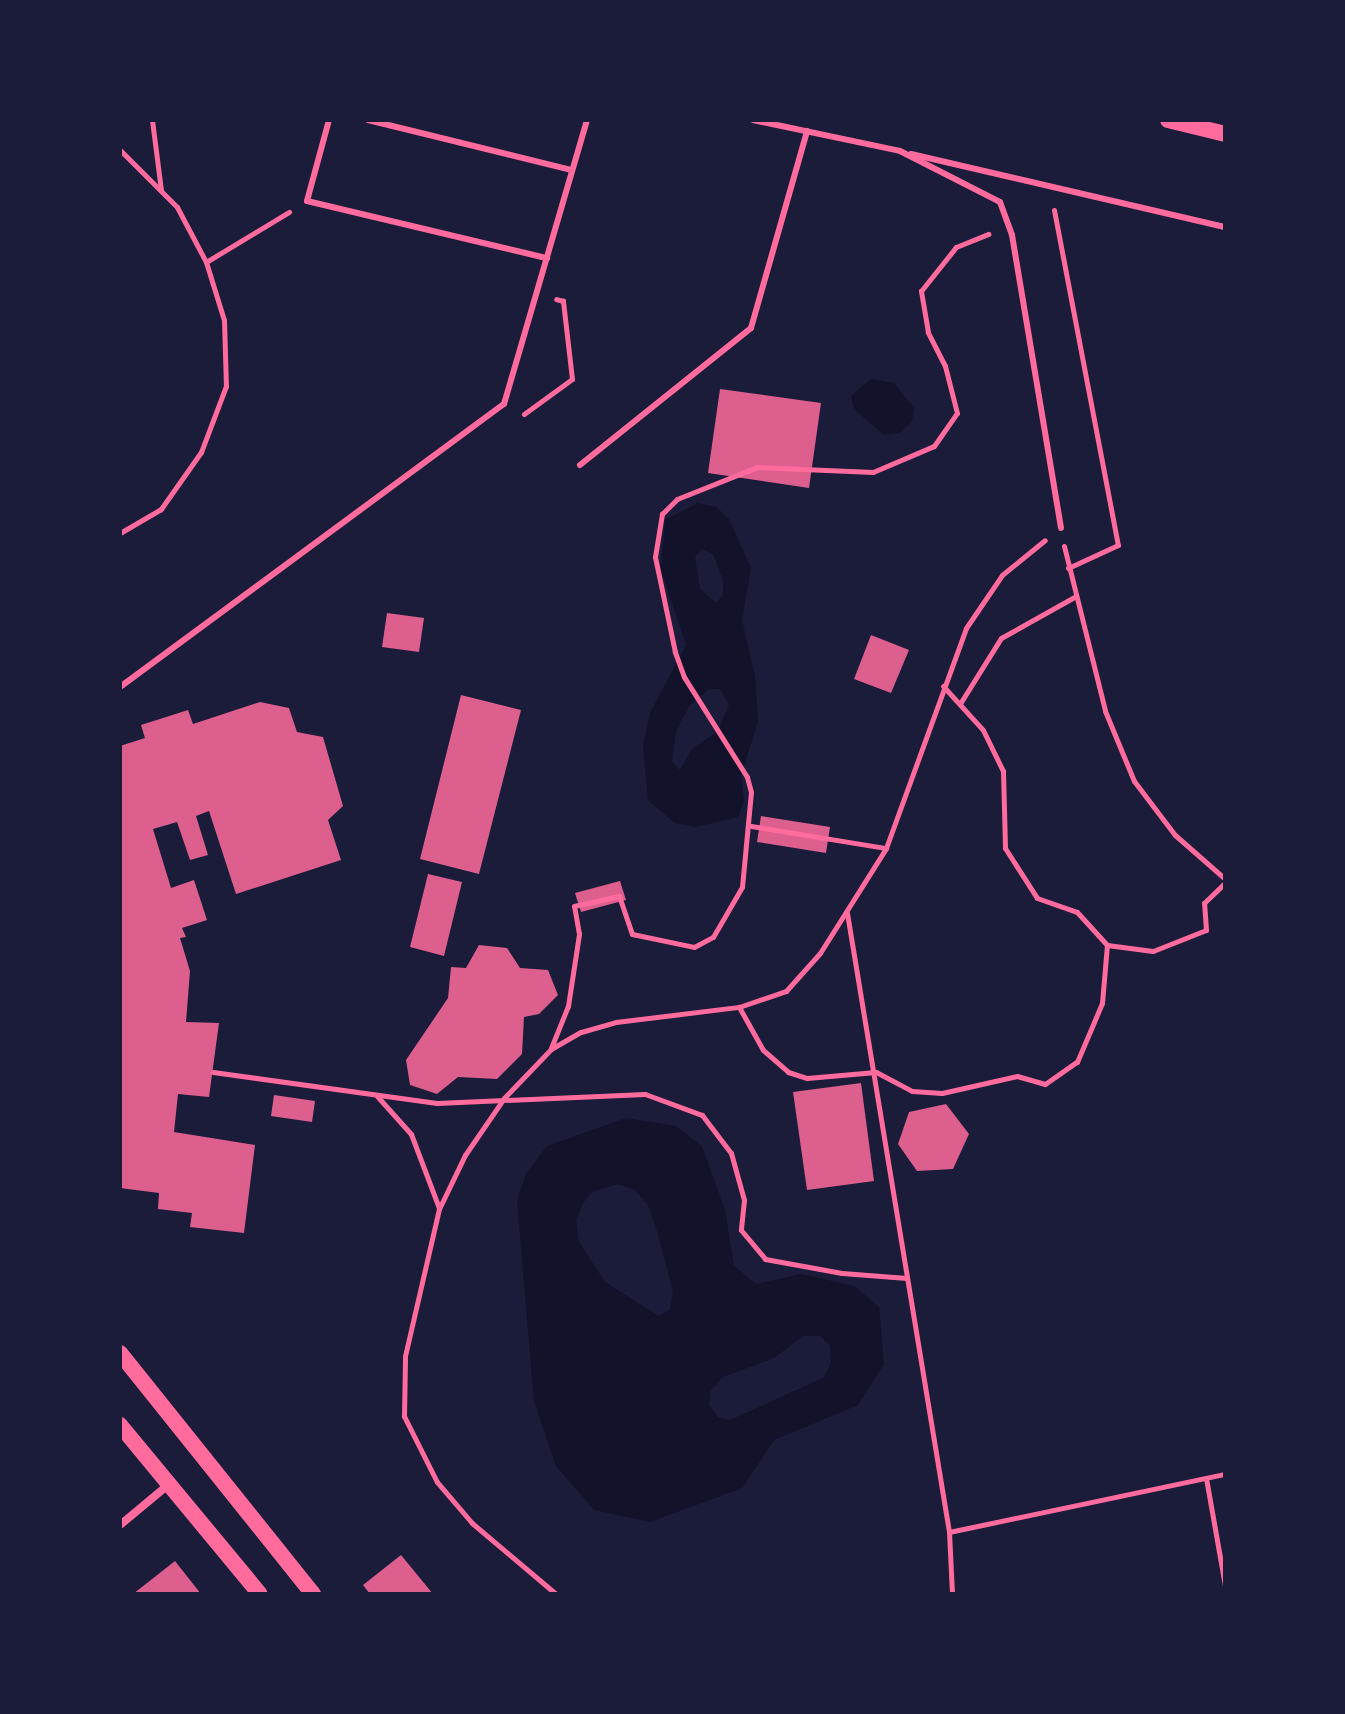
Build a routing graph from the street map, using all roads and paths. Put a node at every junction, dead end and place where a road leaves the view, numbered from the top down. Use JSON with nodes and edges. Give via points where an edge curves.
{"nodes":[{"id":1,"x":152,"y":120,"type":"edge"},
{"id":2,"x":329,"y":120,"type":"edge"},
{"id":3,"x":368,"y":120,"type":"edge"},
{"id":4,"x":587,"y":120,"type":"edge"},
{"id":5,"x":753,"y":120,"type":"edge"},
{"id":6,"x":1168,"y":120,"type":"edge"},
{"id":7,"x":807,"y":131,"type":"junction"},
{"id":8,"x":1225,"y":134,"type":"edge"},
{"id":9,"x":120,"y":150,"type":"edge"},
{"id":10,"x":900,"y":151,"type":"junction"},
{"id":11,"x":572,"y":170,"type":"junction"},
{"id":12,"x":161,"y":191,"type":"junction"},
{"id":13,"x":307,"y":201,"type":"junction"},
{"id":14,"x":1048,"y":202,"type":"dead end"},
{"id":15,"x":1010,"y":226,"type":"junction"},
{"id":16,"x":1225,"y":227,"type":"edge"},
{"id":17,"x":547,"y":258,"type":"junction"},
{"id":18,"x":206,"y":262,"type":"junction"},
{"id":19,"x":580,"y":465,"type":"dead end"},
{"id":20,"x":1061,"y":528,"type":"junction"},
{"id":21,"x":120,"y":533,"type":"edge"},
{"id":22,"x":1068,"y":568,"type":"junction"},
{"id":23,"x":1076,"y":596,"type":"junction"},
{"id":24,"x":943,"y":686,"type":"junction"},
{"id":25,"x":120,"y":687,"type":"edge"},
{"id":26,"x":961,"y":702,"type":"junction"},
{"id":27,"x":751,"y":826,"type":"junction"},
{"id":28,"x":886,"y":848,"type":"junction"},
{"id":29,"x":1225,"y":881,"type":"edge"},
{"id":30,"x":847,"y":913,"type":"junction"},
{"id":31,"x":1107,"y":945,"type":"junction"},
{"id":32,"x":739,"y":1007,"type":"junction"},
{"id":33,"x":551,"y":1049,"type":"junction"},
{"id":34,"x":213,"y":1072,"type":"dead end"},
{"id":35,"x":876,"y":1072,"type":"junction"},
{"id":36,"x":377,"y":1096,"type":"junction"},
{"id":37,"x":504,"y":1098,"type":"junction"},
{"id":38,"x":439,"y":1209,"type":"junction"},
{"id":39,"x":907,"y":1278,"type":"junction"},
{"id":40,"x":120,"y":1353,"type":"edge"},
{"id":41,"x":120,"y":1425,"type":"edge"},
{"id":42,"x":1225,"y":1474,"type":"edge"},
{"id":43,"x":1206,"y":1478,"type":"junction"},
{"id":44,"x":168,"y":1485,"type":"junction"},
{"id":45,"x":120,"y":1525,"type":"edge"},
{"id":46,"x":949,"y":1532,"type":"junction"},
{"id":47,"x":1225,"y":1586,"type":"edge"},
{"id":48,"x":260,"y":1594,"type":"edge"},
{"id":49,"x":313,"y":1594,"type":"edge"},
{"id":50,"x":556,"y":1594,"type":"edge"},
{"id":51,"x":952,"y":1594,"type":"edge"}],
"edges":[{"from":1,"to":12,"type":"path"},
{"from":2,"to":13,"type":"lane"},
{"from":3,"to":11,"type":"lane"},
{"from":4,"to":11,"type":"lane"},
{"from":5,"to":7,"type":"lane"},
{"from":6,"to":8,"type":"main road"},
{"from":7,"to":10,"type":"lane"},
{"from":7,"to":19,"type":"lane","via":[[751,328]]},
{"from":9,"to":12,"type":"path"},
{"from":10,"to":15,"type":"lane","via":[[1000,202]]},
{"from":10,"to":16,"type":"lane"},
{"from":11,"to":17,"type":"lane"},
{"from":12,"to":18,"type":"path","via":[[177,207]]},
{"from":13,"to":17,"type":"lane"},
{"from":13,"to":18,"type":"path"},
{"from":14,"to":22,"type":"path","via":[[1057,214],[1118,545]]},
{"from":15,"to":20,"type":"lane"},
{"from":15,"to":27,"type":"path","via":[[956,247],[921,291],[928,332],[945,366],[957,413],[934,446],[873,472],[757,467],[695,491],[662,514],[655,557],[669,630],[689,687],[747,777]]},
{"from":17,"to":25,"type":"lane","via":[[504,404]]},
{"from":18,"to":21,"type":"path","via":[[224,320],[226,386],[201,452],[161,509]]},
{"from":20,"to":22,"type":"path"},
{"from":20,"to":24,"type":"path","via":[[1002,575],[966,628]]},
{"from":22,"to":23,"type":"path"},
{"from":23,"to":26,"type":"path","via":[[1001,638]]},
{"from":23,"to":29,"type":"path","via":[[1105,711],[1134,781],[1175,835]]},
{"from":24,"to":26,"type":"path"},
{"from":24,"to":28,"type":"path"},
{"from":26,"to":31,"type":"path","via":[[983,730],[1003,771],[1005,848],[1037,898],[1077,912]]},
{"from":27,"to":28,"type":"path"},
{"from":27,"to":33,"type":"path","via":[[742,887],[713,937],[694,947],[632,934],[619,896],[574,906],[579,934],[570,991]]},
{"from":28,"to":30,"type":"path"},
{"from":29,"to":31,"type":"path","via":[[1204,903],[1206,930],[1153,951]]},
{"from":30,"to":32,"type":"path","via":[[786,991]]},
{"from":30,"to":35,"type":"path"},
{"from":31,"to":35,"type":"path","via":[[1102,1003],[1077,1062],[1045,1084],[1017,1076],[942,1093],[912,1091]]},
{"from":32,"to":33,"type":"path","via":[[616,1022],[581,1032]]},
{"from":32,"to":35,"type":"path","via":[[763,1050],[788,1072],[807,1078]]},
{"from":33,"to":37,"type":"path"},
{"from":34,"to":36,"type":"path"},
{"from":35,"to":39,"type":"path"},
{"from":36,"to":37,"type":"path","via":[[437,1103]]},
{"from":36,"to":38,"type":"path","via":[[411,1134]]},
{"from":37,"to":38,"type":"path","via":[[465,1155]]},
{"from":37,"to":39,"type":"path","via":[[645,1094],[702,1115],[731,1153],[744,1200],[741,1230],[765,1259]]},
{"from":38,"to":50,"type":"path","via":[[405,1356],[404,1416],[437,1482],[463,1513]]},
{"from":39,"to":46,"type":"path"},
{"from":40,"to":49,"type":"main road"},
{"from":41,"to":44,"type":"main road"},
{"from":42,"to":43,"type":"path"},
{"from":43,"to":46,"type":"path"},
{"from":43,"to":47,"type":"path"},
{"from":44,"to":45,"type":"street"},
{"from":44,"to":48,"type":"main road"},
{"from":46,"to":51,"type":"path"}]}
